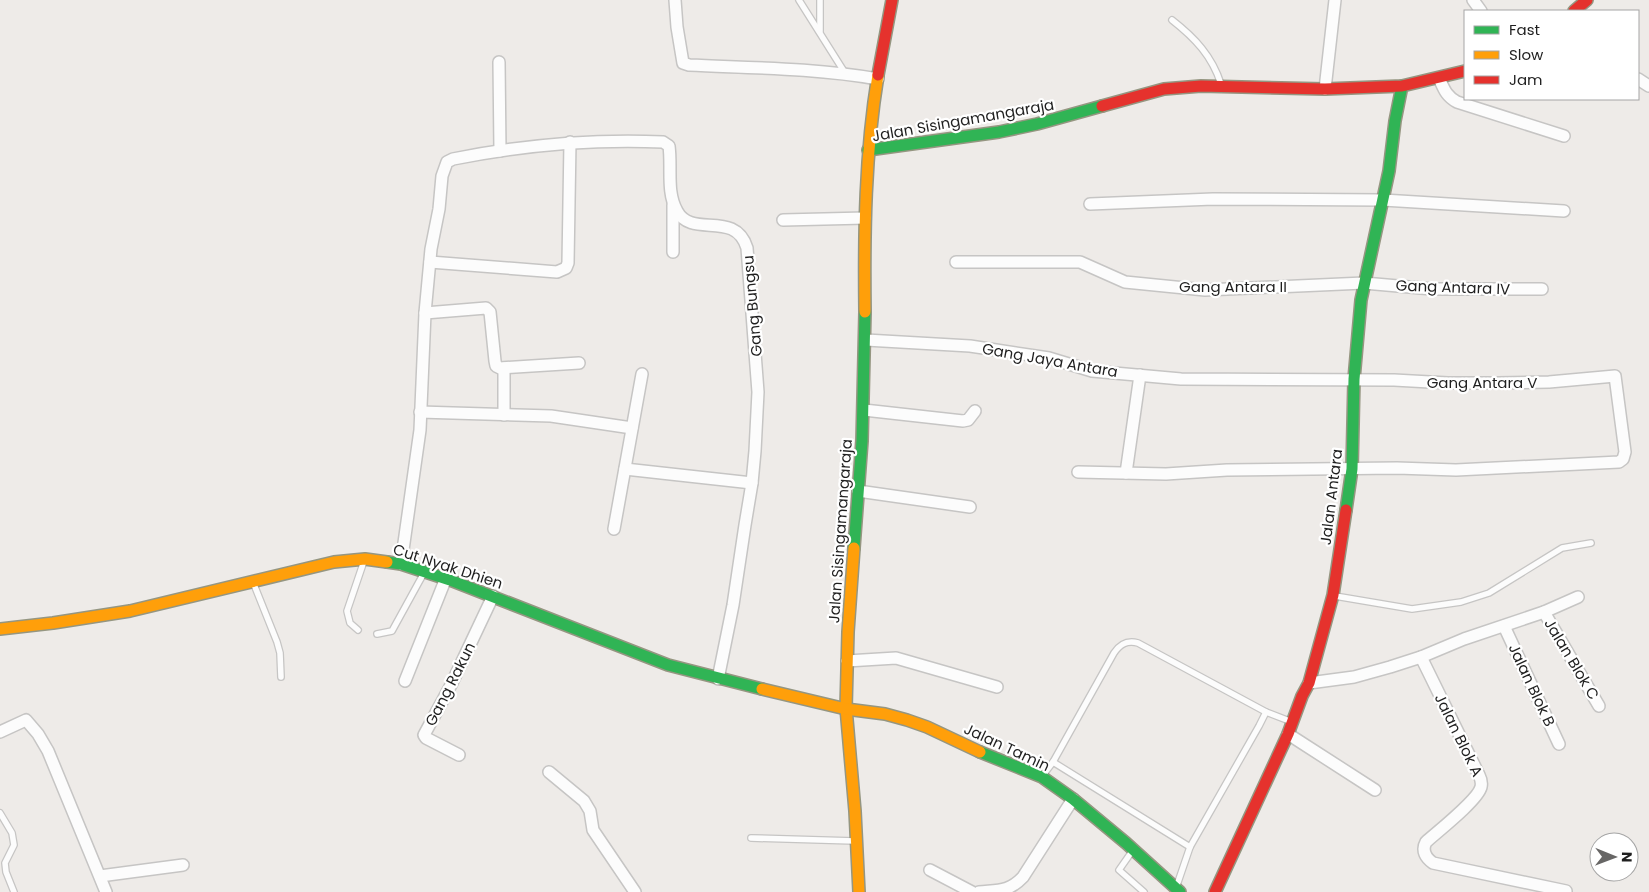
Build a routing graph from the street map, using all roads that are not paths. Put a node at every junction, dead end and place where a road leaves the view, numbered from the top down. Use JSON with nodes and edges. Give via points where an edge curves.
{"nodes":[{"id":1,"x":799,"y":0,"type":"edge"},
{"id":2,"x":820,"y":0,"type":"edge"},
{"id":3,"x":892,"y":0,"type":"edge"},
{"id":4,"x":1335,"y":0,"type":"edge"},
{"id":5,"x":1587,"y":0,"type":"edge"},
{"id":6,"x":675,"y":3,"type":"edge"},
{"id":7,"x":1575,"y":10,"type":"edge"},
{"id":8,"x":1172,"y":20,"type":"dead end"},
{"id":9,"x":820,"y":31,"type":"junction"},
{"id":10,"x":499,"y":62,"type":"dead end"},
{"id":11,"x":1464,"y":70,"type":"edge"},
{"id":12,"x":845,"y":73,"type":"junction"},
{"id":13,"x":1440,"y":78,"type":"junction"},
{"id":14,"x":878,"y":79,"type":"junction"},
{"id":15,"x":1402,"y":86,"type":"junction"},
{"id":16,"x":1222,"y":87,"type":"junction"},
{"id":17,"x":1325,"y":89,"type":"junction"},
{"id":18,"x":1564,"y":136,"type":"dead end"},
{"id":19,"x":570,"y":142,"type":"junction"},
{"id":20,"x":868,"y":150,"type":"junction"},
{"id":21,"x":500,"y":151,"type":"junction"},
{"id":22,"x":1383,"y":200,"type":"junction"},
{"id":23,"x":673,"y":201,"type":"junction"},
{"id":24,"x":1090,"y":204,"type":"dead end"},
{"id":25,"x":1564,"y":211,"type":"dead end"},
{"id":26,"x":866,"y":218,"type":"junction"},
{"id":27,"x":783,"y":220,"type":"dead end"},
{"id":28,"x":673,"y":252,"type":"dead end"},
{"id":29,"x":430,"y":262,"type":"junction"},
{"id":30,"x":956,"y":262,"type":"dead end"},
{"id":31,"x":1364,"y":283,"type":"junction"},
{"id":32,"x":1542,"y":289,"type":"dead end"},
{"id":33,"x":425,"y":313,"type":"junction"},
{"id":34,"x":866,"y":340,"type":"junction"},
{"id":35,"x":579,"y":363,"type":"dead end"},
{"id":36,"x":504,"y":368,"type":"junction"},
{"id":37,"x":642,"y":374,"type":"dead end"},
{"id":38,"x":1140,"y":375,"type":"junction"},
{"id":39,"x":1354,"y":379,"type":"junction"},
{"id":40,"x":864,"y":410,"type":"junction"},
{"id":41,"x":975,"y":411,"type":"dead end"},
{"id":42,"x":420,"y":412,"type":"junction"},
{"id":43,"x":504,"y":415,"type":"junction"},
{"id":44,"x":632,"y":428,"type":"junction"},
{"id":45,"x":625,"y":469,"type":"junction"},
{"id":46,"x":1352,"y":469,"type":"junction"},
{"id":47,"x":1078,"y":472,"type":"dead end"},
{"id":48,"x":1126,"y":473,"type":"junction"},
{"id":49,"x":752,"y":483,"type":"junction"},
{"id":50,"x":858,"y":491,"type":"junction"},
{"id":51,"x":970,"y":507,"type":"dead end"},
{"id":52,"x":614,"y":529,"type":"dead end"},
{"id":53,"x":1591,"y":543,"type":"dead end"},
{"id":54,"x":365,"y":559,"type":"junction"},
{"id":55,"x":401,"y":564,"type":"junction"},
{"id":56,"x":425,"y":571,"type":"junction"},
{"id":57,"x":446,"y":578,"type":"junction"},
{"id":58,"x":253,"y":581,"type":"junction"},
{"id":59,"x":1333,"y":595,"type":"junction"},
{"id":60,"x":493,"y":596,"type":"junction"},
{"id":61,"x":1578,"y":597,"type":"dead end"},
{"id":62,"x":1544,"y":612,"type":"junction"},
{"id":63,"x":1504,"y":626,"type":"junction"},
{"id":64,"x":0,"y":629,"type":"edge"},
{"id":65,"x":358,"y":630,"type":"dead end"},
{"id":66,"x":378,"y":634,"type":"dead end"},
{"id":67,"x":1420,"y":657,"type":"junction"},
{"id":68,"x":847,"y":661,"type":"junction"},
{"id":69,"x":281,"y":677,"type":"dead end"},
{"id":70,"x":718,"y":679,"type":"junction"},
{"id":71,"x":404,"y":681,"type":"dead end"},
{"id":72,"x":1309,"y":683,"type":"junction"},
{"id":73,"x":997,"y":687,"type":"dead end"},
{"id":74,"x":1599,"y":706,"type":"dead end"},
{"id":75,"x":846,"y":709,"type":"junction"},
{"id":76,"x":1266,"y":712,"type":"junction"},
{"id":77,"x":1292,"y":722,"type":"junction"},
{"id":78,"x":0,"y":732,"type":"edge"},
{"id":79,"x":1288,"y":734,"type":"junction"},
{"id":80,"x":1559,"y":744,"type":"dead end"},
{"id":81,"x":459,"y":755,"type":"dead end"},
{"id":82,"x":1053,"y":762,"type":"junction"},
{"id":83,"x":550,"y":772,"type":"dead end"},
{"id":84,"x":1042,"y":777,"type":"junction"},
{"id":85,"x":1375,"y":790,"type":"dead end"},
{"id":86,"x":1073,"y":799,"type":"junction"},
{"id":87,"x":0,"y":813,"type":"edge"},
{"id":88,"x":751,"y":838,"type":"dead end"},
{"id":89,"x":857,"y":841,"type":"junction"},
{"id":90,"x":1190,"y":846,"type":"junction"},
{"id":91,"x":1133,"y":850,"type":"junction"},
{"id":92,"x":183,"y":865,"type":"dead end"},
{"id":93,"x":930,"y":870,"type":"dead end"},
{"id":94,"x":100,"y":876,"type":"junction"},
{"id":95,"x":1566,"y":890,"type":"dead end"},
{"id":96,"x":1177,"y":891,"type":"edge"},
{"id":97,"x":14,"y":892,"type":"edge"},
{"id":98,"x":106,"y":892,"type":"edge"},
{"id":99,"x":635,"y":892,"type":"edge"},
{"id":100,"x":859,"y":892,"type":"edge"},
{"id":101,"x":972,"y":892,"type":"edge"},
{"id":102,"x":979,"y":892,"type":"edge"},
{"id":103,"x":1144,"y":892,"type":"edge"},
{"id":104,"x":1215,"y":892,"type":"edge"}],
"edges":[{"from":1,"to":9,"type":"lane"},
{"from":2,"to":9,"type":"lane"},
{"from":3,"to":14,"type":"main road"},
{"from":4,"to":17,"type":"street"},
{"from":5,"to":7,"type":"main road"},
{"from":6,"to":12,"type":"street","via":[[683,63]]},
{"from":8,"to":16,"type":"lane","via":[[1208,54]]},
{"from":9,"to":12,"type":"lane"},
{"from":10,"to":21,"type":"street"},
{"from":11,"to":13,"type":"main road","name":"Jalan Sisingamangaraja"},
{"from":12,"to":14,"type":"street"},
{"from":13,"to":15,"type":"main road","name":"Jalan Sisingamangaraja"},
{"from":13,"to":18,"type":"street","via":[[1446,94],[1457,102]]},
{"from":14,"to":20,"type":"main road"},
{"from":15,"to":17,"type":"main road","name":"Jalan Sisingamangaraja"},
{"from":15,"to":22,"type":"main road","name":"Jalan Antara"},
{"from":16,"to":17,"type":"main road","name":"Jalan Sisingamangaraja"},
{"from":16,"to":20,"type":"main road","name":"Jalan Sisingamangaraja","via":[[1164,89],[999,132]]},
{"from":19,"to":21,"type":"street","name":"Gang Bungsu"},
{"from":19,"to":23,"type":"street","name":"Gang Bungsu","via":[[666,143],[670,151]]},
{"from":19,"to":29,"type":"street","via":[[566,268],[557,272]]},
{"from":20,"to":26,"type":"main road","name":"Jalan Sisingamangaraja"},
{"from":21,"to":29,"type":"street","name":"Gang Bungsu","via":[[446,162]]},
{"from":22,"to":24,"type":"street","via":[[1213,199]]},
{"from":22,"to":25,"type":"street"},
{"from":22,"to":31,"type":"main road","name":"Jalan Antara"},
{"from":23,"to":28,"type":"street"},
{"from":23,"to":49,"type":"street","name":"Gang Bungsu","via":[[684,220],[734,228],[747,248],[758,392]]},
{"from":26,"to":27,"type":"street"},
{"from":26,"to":34,"type":"main road","name":"Jalan Sisingamangaraja"},
{"from":29,"to":33,"type":"street"},
{"from":30,"to":31,"type":"street","name":"Gang Antara II","via":[[1080,262],[1125,282],[1206,290]]},
{"from":31,"to":32,"type":"street","name":"Gang Antara IV","via":[[1432,289]]},
{"from":31,"to":39,"type":"main road","name":"Jalan Antara"},
{"from":33,"to":36,"type":"street","via":[[486,308],[494,361],[496,366]]},
{"from":33,"to":42,"type":"street"},
{"from":34,"to":38,"type":"street","name":"Gang Jaya Antara","via":[[970,346],[1049,358],[1092,371]]},
{"from":34,"to":40,"type":"main road","name":"Jalan Sisingamangaraja"},
{"from":35,"to":36,"type":"street"},
{"from":36,"to":43,"type":"street"},
{"from":37,"to":44,"type":"street"},
{"from":38,"to":39,"type":"street","name":"Gang Jaya Antara","via":[[1181,379]]},
{"from":38,"to":48,"type":"street"},
{"from":39,"to":46,"type":"main road","name":"Jalan Antara"},
{"from":39,"to":46,"type":"street","name":"Gang Antara V","via":[[1498,383],[1616,377],[1625,452],[1619,462],[1456,470]]},
{"from":40,"to":41,"type":"street","via":[[963,421]]},
{"from":40,"to":50,"type":"main road","name":"Jalan Sisingamangaraja"},
{"from":42,"to":43,"type":"street"},
{"from":42,"to":55,"type":"street"},
{"from":43,"to":44,"type":"street","via":[[551,416]]},
{"from":44,"to":45,"type":"street"},
{"from":45,"to":49,"type":"street"},
{"from":45,"to":52,"type":"street"},
{"from":46,"to":48,"type":"street"},
{"from":46,"to":59,"type":"main road","name":"Jalan Antara"},
{"from":47,"to":48,"type":"street"},
{"from":49,"to":70,"type":"street","name":"Gang Bungsu"},
{"from":50,"to":51,"type":"street"},
{"from":50,"to":68,"type":"main road","name":"Jalan Sisingamangaraja"},
{"from":53,"to":59,"type":"lane","via":[[1562,548],[1489,593],[1461,602],[1412,609]]},
{"from":54,"to":55,"type":"main road","name":"Cut Nyak Dhien"},
{"from":54,"to":58,"type":"main road","name":"Cut Nyak Dhien","via":[[334,562]]},
{"from":54,"to":65,"type":"lane","via":[[346,610],[350,623]]},
{"from":55,"to":56,"type":"main road","name":"Cut Nyak Dhien"},
{"from":56,"to":57,"type":"main road","name":"Cut Nyak Dhien"},
{"from":56,"to":66,"type":"lane","via":[[392,631]]},
{"from":57,"to":60,"type":"main road","name":"Cut Nyak Dhien"},
{"from":57,"to":71,"type":"street"},
{"from":58,"to":64,"type":"main road","name":"Cut Nyak Dhien","via":[[130,611]]},
{"from":58,"to":69,"type":"lane","via":[[277,642]]},
{"from":59,"to":72,"type":"main road","name":"Jalan Antara"},
{"from":60,"to":70,"type":"main road","name":"Cut Nyak Dhien","via":[[659,661]]},
{"from":60,"to":81,"type":"street","name":"Gang Rakun","via":[[424,735]]},
{"from":61,"to":62,"type":"street"},
{"from":62,"to":63,"type":"street"},
{"from":62,"to":74,"type":"street","name":"Jalan Blok C"},
{"from":63,"to":67,"type":"street"},
{"from":63,"to":80,"type":"street","name":"Jalan Blok B"},
{"from":67,"to":72,"type":"street","via":[[1354,678]]},
{"from":67,"to":95,"type":"street","name":"Jalan Blok A","via":[[1480,775],[1482,785],[1468,805],[1426,842],[1424,851],[1427,859]]},
{"from":68,"to":73,"type":"street","via":[[896,658]]},
{"from":68,"to":75,"type":"main road","name":"Jalan Sisingamangaraja"},
{"from":70,"to":75,"type":"main road","name":"Cut Nyak Dhien"},
{"from":72,"to":77,"type":"main road","name":"Jalan Antara"},
{"from":75,"to":84,"type":"main road","name":"Jalan Tamin","via":[[907,720]]},
{"from":75,"to":89,"type":"main road","name":"Jalan Sisingamangaraja"},
{"from":76,"to":77,"type":"lane"},
{"from":76,"to":82,"type":"lane","via":[[1138,643],[1127,642],[1114,653]]},
{"from":76,"to":90,"type":"lane"},
{"from":77,"to":79,"type":"main road","name":"Jalan Antara"},
{"from":78,"to":94,"type":"street","via":[[26,720],[38,734]]},
{"from":79,"to":85,"type":"street"},
{"from":79,"to":104,"type":"main road","name":"Jalan Antara"},
{"from":82,"to":84,"type":"lane"},
{"from":82,"to":90,"type":"lane"},
{"from":83,"to":99,"type":"street","via":[[584,801],[590,811],[593,830]]},
{"from":84,"to":86,"type":"main road","name":"Jalan Tamin"},
{"from":86,"to":91,"type":"main road","name":"Jalan Tamin"},
{"from":86,"to":102,"type":"street","via":[[1015,885],[1005,890]]},
{"from":87,"to":97,"type":"lane","via":[[12,833],[14,845],[5,864]]},
{"from":88,"to":89,"type":"lane"},
{"from":89,"to":100,"type":"main road","name":"Jalan Sisingamangaraja"},
{"from":90,"to":96,"type":"lane"},
{"from":91,"to":96,"type":"main road","name":"Jalan Tamin"},
{"from":91,"to":103,"type":"lane","via":[[1119,870]]},
{"from":92,"to":94,"type":"street"},
{"from":93,"to":101,"type":"street"},
{"from":94,"to":98,"type":"street"}]}
